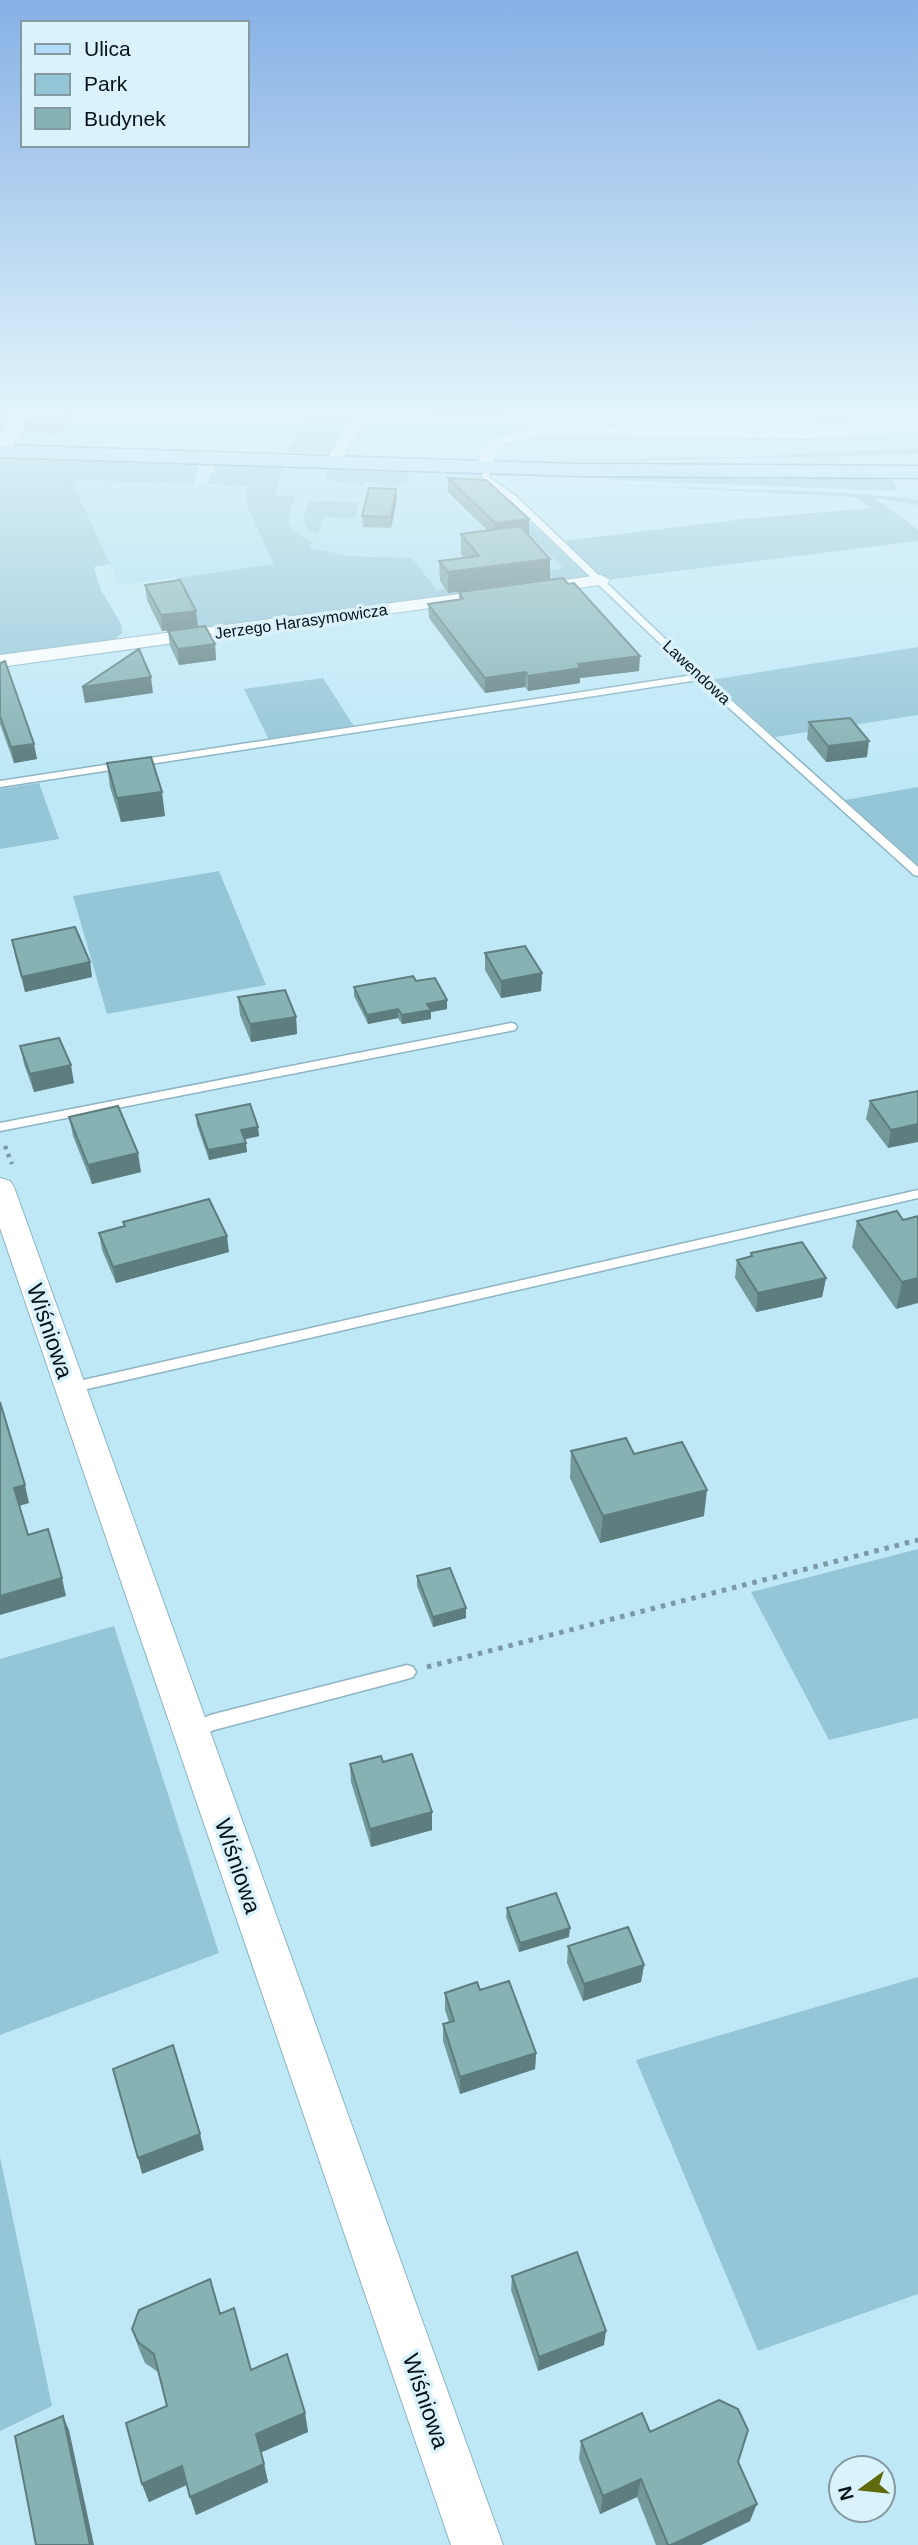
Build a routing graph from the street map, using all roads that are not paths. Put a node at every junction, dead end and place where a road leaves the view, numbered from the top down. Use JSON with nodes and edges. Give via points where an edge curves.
{"nodes":[{"id":1,"x":546,"y":529,"type":"edge"},
{"id":2,"x":601,"y":580,"type":"junction"},
{"id":3,"x":519,"y":591,"type":"edge"},
{"id":4,"x":492,"y":595,"type":"edge"},
{"id":5,"x":0,"y":661,"type":"edge"},
{"id":6,"x":700,"y":677,"type":"junction"},
{"id":7,"x":0,"y":784,"type":"edge"},
{"id":8,"x":918,"y":873,"type":"edge"},
{"id":9,"x":510,"y":1027,"type":"dead end"},
{"id":10,"x":0,"y":1127,"type":"edge"},
{"id":11,"x":0,"y":1187,"type":"edge"},
{"id":12,"x":918,"y":1194,"type":"edge"},
{"id":13,"x":11,"y":1253,"type":"edge"},
{"id":14,"x":70,"y":1388,"type":"junction"},
{"id":15,"x":407,"y":1672,"type":"road end"},
{"id":16,"x":191,"y":1732,"type":"junction"},
{"id":17,"x":477,"y":2545,"type":"edge"}],
"edges":[{"from":1,"to":2,"type":"lane","name":"Lawendowa"},
{"from":2,"to":3,"type":"street"},
{"from":2,"to":6,"type":"lane","name":"Lawendowa"},
{"from":4,"to":5,"type":"street","name":"Jerzego Harasymowicza"},
{"from":6,"to":7,"type":"lane"},
{"from":6,"to":8,"type":"lane","name":"Lawendowa"},
{"from":9,"to":10,"type":"lane"},
{"from":11,"to":13,"type":"street","name":"Wiśniowa"},
{"from":12,"to":14,"type":"lane"},
{"from":13,"to":14,"type":"street","name":"Wiśniowa"},
{"from":14,"to":16,"type":"street","name":"Wiśniowa"},
{"from":15,"to":16,"type":"lane","via":[[210,1723]]},
{"from":16,"to":17,"type":"street","name":"Wiśniowa"}]}
